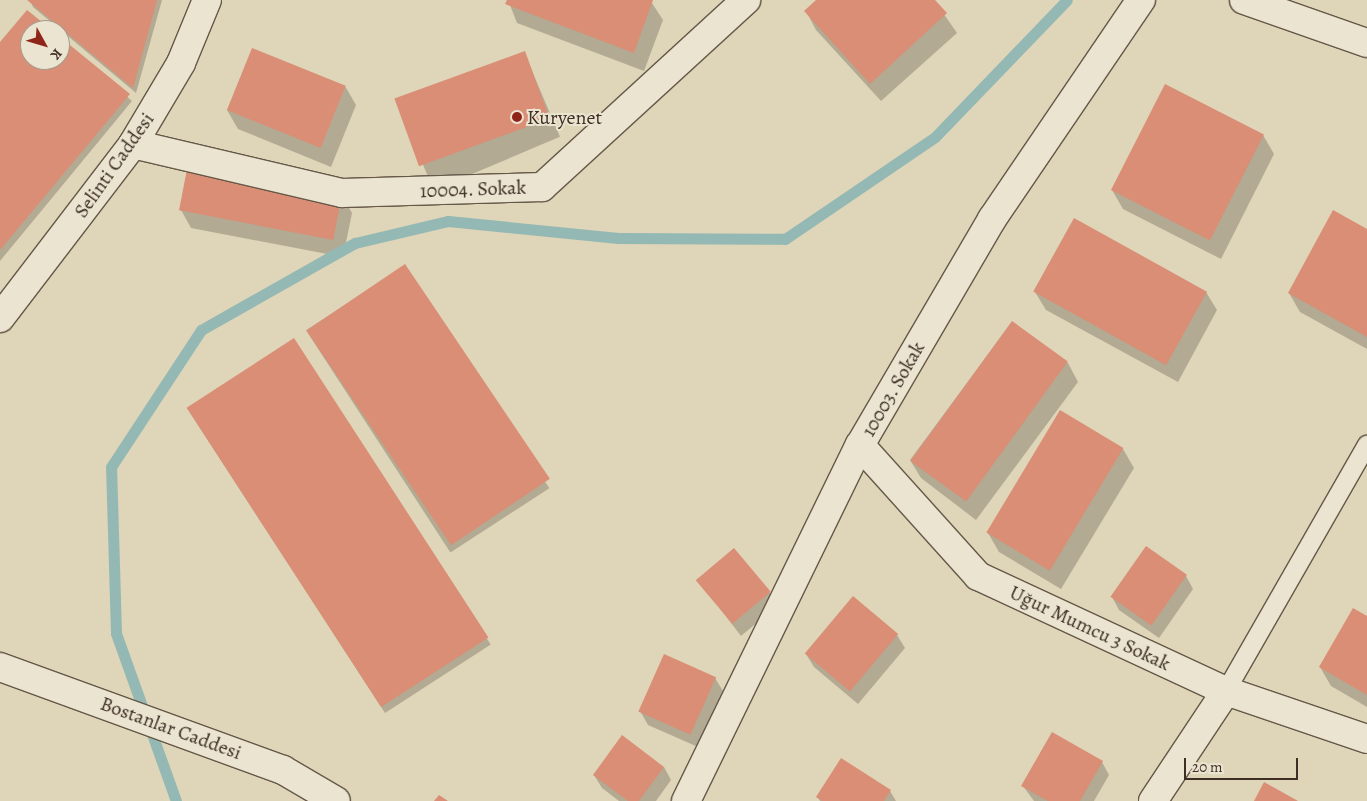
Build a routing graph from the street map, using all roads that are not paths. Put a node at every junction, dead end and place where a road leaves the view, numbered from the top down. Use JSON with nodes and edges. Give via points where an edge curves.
{"nodes":[{"id":1,"x":207,"y":0,"type":"edge"},
{"id":2,"x":746,"y":0,"type":"edge"},
{"id":3,"x":1141,"y":0,"type":"edge"},
{"id":4,"x":1244,"y":0,"type":"edge"},
{"id":5,"x":1367,"y":43,"type":"edge"},
{"id":6,"x":133,"y":144,"type":"junction"},
{"id":7,"x":0,"y":318,"type":"edge"},
{"id":8,"x":860,"y":445,"type":"junction"},
{"id":9,"x":1367,"y":445,"type":"edge"},
{"id":10,"x":0,"y":668,"type":"edge"},
{"id":11,"x":1226,"y":691,"type":"junction"},
{"id":12,"x":1367,"y":739,"type":"edge"},
{"id":13,"x":336,"y":801,"type":"edge"},
{"id":14,"x":686,"y":801,"type":"edge"},
{"id":15,"x":1153,"y":801,"type":"edge"}],
"edges":[{"from":1,"to":6,"type":"street","name":"Selinti Caddesi","via":[[181,62]]},
{"from":2,"to":6,"type":"street","name":"10004. Sokak","via":[[542,187],[342,193]]},
{"from":3,"to":8,"type":"street","name":"10003. Sokak","via":[[992,219]]},
{"from":4,"to":5,"type":"street"},
{"from":6,"to":7,"type":"street","name":"Selinti Caddesi"},
{"from":8,"to":11,"type":"street","name":"Uğur Mumcu 3 Sokak","via":[[978,576]]},
{"from":8,"to":14,"type":"street","name":"10003. Sokak"},
{"from":9,"to":11,"type":"lane"},
{"from":10,"to":13,"type":"street","name":"Bostanlar Caddesi","via":[[283,770]]},
{"from":11,"to":12,"type":"street","name":"Uğur Mumcu 3 Sokak"},
{"from":11,"to":15,"type":"street"}]}
